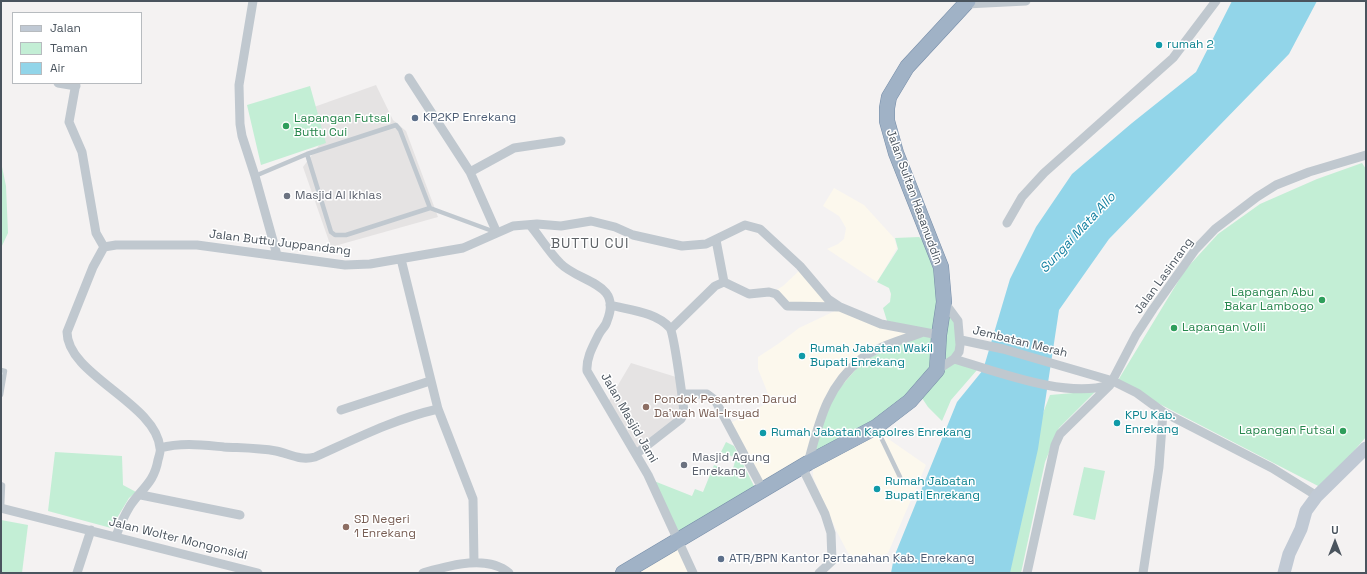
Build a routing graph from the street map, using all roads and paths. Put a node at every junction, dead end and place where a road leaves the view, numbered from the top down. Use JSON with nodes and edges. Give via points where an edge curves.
{"nodes":[{"id":1,"x":253,"y":1,"type":"edge"},
{"id":2,"x":1026,"y":1,"type":"edge"},
{"id":3,"x":1216,"y":1,"type":"edge"},
{"id":4,"x":967,"y":2,"type":"edge"},
{"id":5,"x":987,"y":2,"type":"edge"},
{"id":6,"x":409,"y":78,"type":"dead end"},
{"id":7,"x":76,"y":85,"type":"edge"},
{"id":8,"x":561,"y":141,"type":"dead end"},
{"id":9,"x":307,"y":154,"type":"junction"},
{"id":10,"x":1365,"y":157,"type":"edge"},
{"id":11,"x":470,"y":172,"type":"junction"},
{"id":12,"x":255,"y":176,"type":"junction"},
{"id":13,"x":430,"y":208,"type":"junction"},
{"id":14,"x":1007,"y":223,"type":"dead end"},
{"id":15,"x":530,"y":224,"type":"junction"},
{"id":16,"x":497,"y":233,"type":"junction"},
{"id":17,"x":716,"y":240,"type":"junction"},
{"id":18,"x":104,"y":248,"type":"junction"},
{"id":19,"x":277,"y":255,"type":"junction"},
{"id":20,"x":401,"y":259,"type":"junction"},
{"id":21,"x":724,"y":282,"type":"junction"},
{"id":22,"x":944,"y":302,"type":"junction"},
{"id":23,"x":610,"y":305,"type":"junction"},
{"id":24,"x":840,"y":307,"type":"junction"},
{"id":25,"x":671,"y":329,"type":"junction"},
{"id":26,"x":924,"y":332,"type":"junction"},
{"id":27,"x":939,"y":335,"type":"junction"},
{"id":28,"x":960,"y":340,"type":"junction"},
{"id":29,"x":954,"y":360,"type":"junction"},
{"id":30,"x":1,"y":370,"type":"edge"},
{"id":31,"x":938,"y":370,"type":"junction"},
{"id":32,"x":430,"y":381,"type":"junction"},
{"id":33,"x":1111,"y":383,"type":"junction"},
{"id":34,"x":682,"y":394,"type":"junction"},
{"id":35,"x":1,"y":395,"type":"edge"},
{"id":36,"x":438,"y":409,"type":"junction"},
{"id":37,"x":341,"y":410,"type":"dead end"},
{"id":38,"x":1163,"y":412,"type":"junction"},
{"id":39,"x":876,"y":428,"type":"junction"},
{"id":40,"x":160,"y":448,"type":"junction"},
{"id":41,"x":1366,"y":448,"type":"edge"},
{"id":42,"x":636,"y":454,"type":"junction"},
{"id":43,"x":805,"y":465,"type":"junction"},
{"id":44,"x":900,"y":476,"type":"dead end"},
{"id":45,"x":1,"y":484,"type":"edge"},
{"id":46,"x":763,"y":490,"type":"junction"},
{"id":47,"x":141,"y":494,"type":"junction"},
{"id":48,"x":1317,"y":496,"type":"junction"},
{"id":49,"x":2,"y":508,"type":"edge"},
{"id":50,"x":240,"y":515,"type":"dead end"},
{"id":51,"x":91,"y":530,"type":"junction"},
{"id":52,"x":116,"y":536,"type":"junction"},
{"id":53,"x":677,"y":541,"type":"junction"},
{"id":54,"x":474,"y":563,"type":"junction"},
{"id":55,"x":77,"y":573,"type":"edge"},
{"id":56,"x":258,"y":573,"type":"edge"},
{"id":57,"x":424,"y":573,"type":"edge"},
{"id":58,"x":509,"y":573,"type":"edge"},
{"id":59,"x":623,"y":573,"type":"edge"},
{"id":60,"x":693,"y":573,"type":"edge"},
{"id":61,"x":819,"y":573,"type":"edge"},
{"id":62,"x":1027,"y":573,"type":"edge"},
{"id":63,"x":1143,"y":573,"type":"edge"},
{"id":64,"x":1284,"y":573,"type":"edge"}],
"edges":[{"from":1,"to":12,"type":"street","via":[[239,85],[239,100],[242,136]]},
{"from":2,"to":5,"type":"street"},
{"from":3,"to":14,"type":"street","via":[[1173,58],[1044,173],[1022,197]]},
{"from":4,"to":5,"type":"street"},
{"from":4,"to":22,"type":"highway","name":"Jalan Sultan Hasanuddin","via":[[907,67],[889,97],[887,108],[887,121],[896,153],[941,267]]},
{"from":6,"to":11,"type":"street"},
{"from":7,"to":18,"type":"street","via":[[69,122],[82,152],[96,233]]},
{"from":8,"to":11,"type":"street","via":[[514,148]]},
{"from":9,"to":12,"type":"lane"},
{"from":9,"to":13,"type":"lane","via":[[396,125]]},
{"from":9,"to":13,"type":"lane","via":[[331,232],[336,235],[346,235]]},
{"from":10,"to":33,"type":"street","name":"Jalan Lasinrang","via":[[1276,185],[1215,229],[1195,250],[1153,309]]},
{"from":11,"to":16,"type":"street"},
{"from":12,"to":19,"type":"street"},
{"from":13,"to":16,"type":"lane"},
{"from":15,"to":16,"type":"street","name":"Jalan Buttu Juppandang","via":[[513,226]]},
{"from":15,"to":17,"type":"street","name":"Jalan Buttu Juppandang","via":[[561,226],[591,222],[682,246],[701,245]]},
{"from":15,"to":23,"type":"street","via":[[560,264],[602,289],[609,295]]},
{"from":16,"to":20,"type":"street","name":"Jalan Buttu Juppandang","via":[[463,248]]},
{"from":17,"to":21,"type":"street"},
{"from":17,"to":24,"type":"street","name":"Jalan Buttu Juppandang","via":[[745,225],[760,230],[800,266],[828,299]]},
{"from":18,"to":19,"type":"street","name":"Jalan Buttu Juppandang","via":[[116,245],[197,245]]},
{"from":18,"to":40,"type":"street","via":[[93,267],[67,332],[67,340],[75,356],[151,426]]},
{"from":19,"to":20,"type":"street","name":"Jalan Buttu Juppandang","via":[[345,265]]},
{"from":20,"to":32,"type":"street"},
{"from":21,"to":24,"type":"street","via":[[749,294],[776,294],[787,306]]},
{"from":21,"to":25,"type":"street","via":[[715,286]]},
{"from":22,"to":27,"type":"highway","name":"Jalan Sultan Hasanuddin"},
{"from":22,"to":28,"type":"street","via":[[958,321]]},
{"from":23,"to":25,"type":"street","via":[[649,315]]},
{"from":23,"to":42,"type":"street","name":"Jalan Masjid Jami","via":[[607,321],[586,363],[587,371]]},
{"from":24,"to":26,"type":"street","name":"Jalan Buttu Juppandang","via":[[881,324]]},
{"from":25,"to":34,"type":"street"},
{"from":26,"to":27,"type":"street","name":"Jalan Buttu Juppandang"},
{"from":26,"to":43,"type":"street","via":[[882,348],[862,359],[842,378],[820,414]]},
{"from":27,"to":31,"type":"highway","name":"Jalan Sultan Hasanuddin"},
{"from":28,"to":29,"type":"street","via":[[959,352]]},
{"from":28,"to":33,"type":"street","name":"Jembatan Merah","via":[[1073,368]]},
{"from":29,"to":31,"type":"street"},
{"from":29,"to":33,"type":"street","via":[[1050,386],[1102,388]]},
{"from":30,"to":35,"type":"lane","via":[[5,371]]},
{"from":31,"to":39,"type":"highway","via":[[910,401]]},
{"from":32,"to":36,"type":"street"},
{"from":32,"to":37,"type":"street"},
{"from":33,"to":38,"type":"street","name":"Jembatan Merah","via":[[1137,393]]},
{"from":33,"to":62,"type":"street","name":"Jalan Lasinrang","via":[[1060,434],[1055,445]]},
{"from":34,"to":42,"type":"street","via":[[684,413],[681,419]]},
{"from":34,"to":46,"type":"street","via":[[707,394],[715,400]]},
{"from":36,"to":40,"type":"street","via":[[365,433],[306,459],[259,449],[187,444]]},
{"from":36,"to":54,"type":"street","via":[[473,499]]},
{"from":38,"to":48,"type":"street","name":"Jembatan Merah","via":[[1272,468]]},
{"from":38,"to":63,"type":"street","via":[[1159,467]]},
{"from":39,"to":43,"type":"highway"},
{"from":39,"to":44,"type":"lane"},
{"from":40,"to":47,"type":"street","via":[[155,473]]},
{"from":41,"to":48,"type":"main road"},
{"from":42,"to":53,"type":"street","name":"Jalan Masjid Jami"},
{"from":43,"to":46,"type":"highway"},
{"from":43,"to":61,"type":"street","via":[[831,533],[832,561]]},
{"from":45,"to":49,"type":"lane","via":[[4,485]]},
{"from":46,"to":53,"type":"highway"},
{"from":47,"to":50,"type":"street"},
{"from":47,"to":52,"type":"street","via":[[132,504]]},
{"from":48,"to":64,"type":"main road","via":[[1306,511]]},
{"from":49,"to":51,"type":"street","name":"Jalan Wolter Mongonsidi"},
{"from":51,"to":52,"type":"street","name":"Jalan Wolter Mongonsidi"},
{"from":51,"to":55,"type":"street"},
{"from":52,"to":56,"type":"street","name":"Jalan Wolter Mongonsidi"},
{"from":53,"to":59,"type":"highway"},
{"from":53,"to":60,"type":"street","name":"Jalan Masjid Jami"},
{"from":54,"to":57,"type":"street"},
{"from":54,"to":58,"type":"street","via":[[497,565]]}]}
